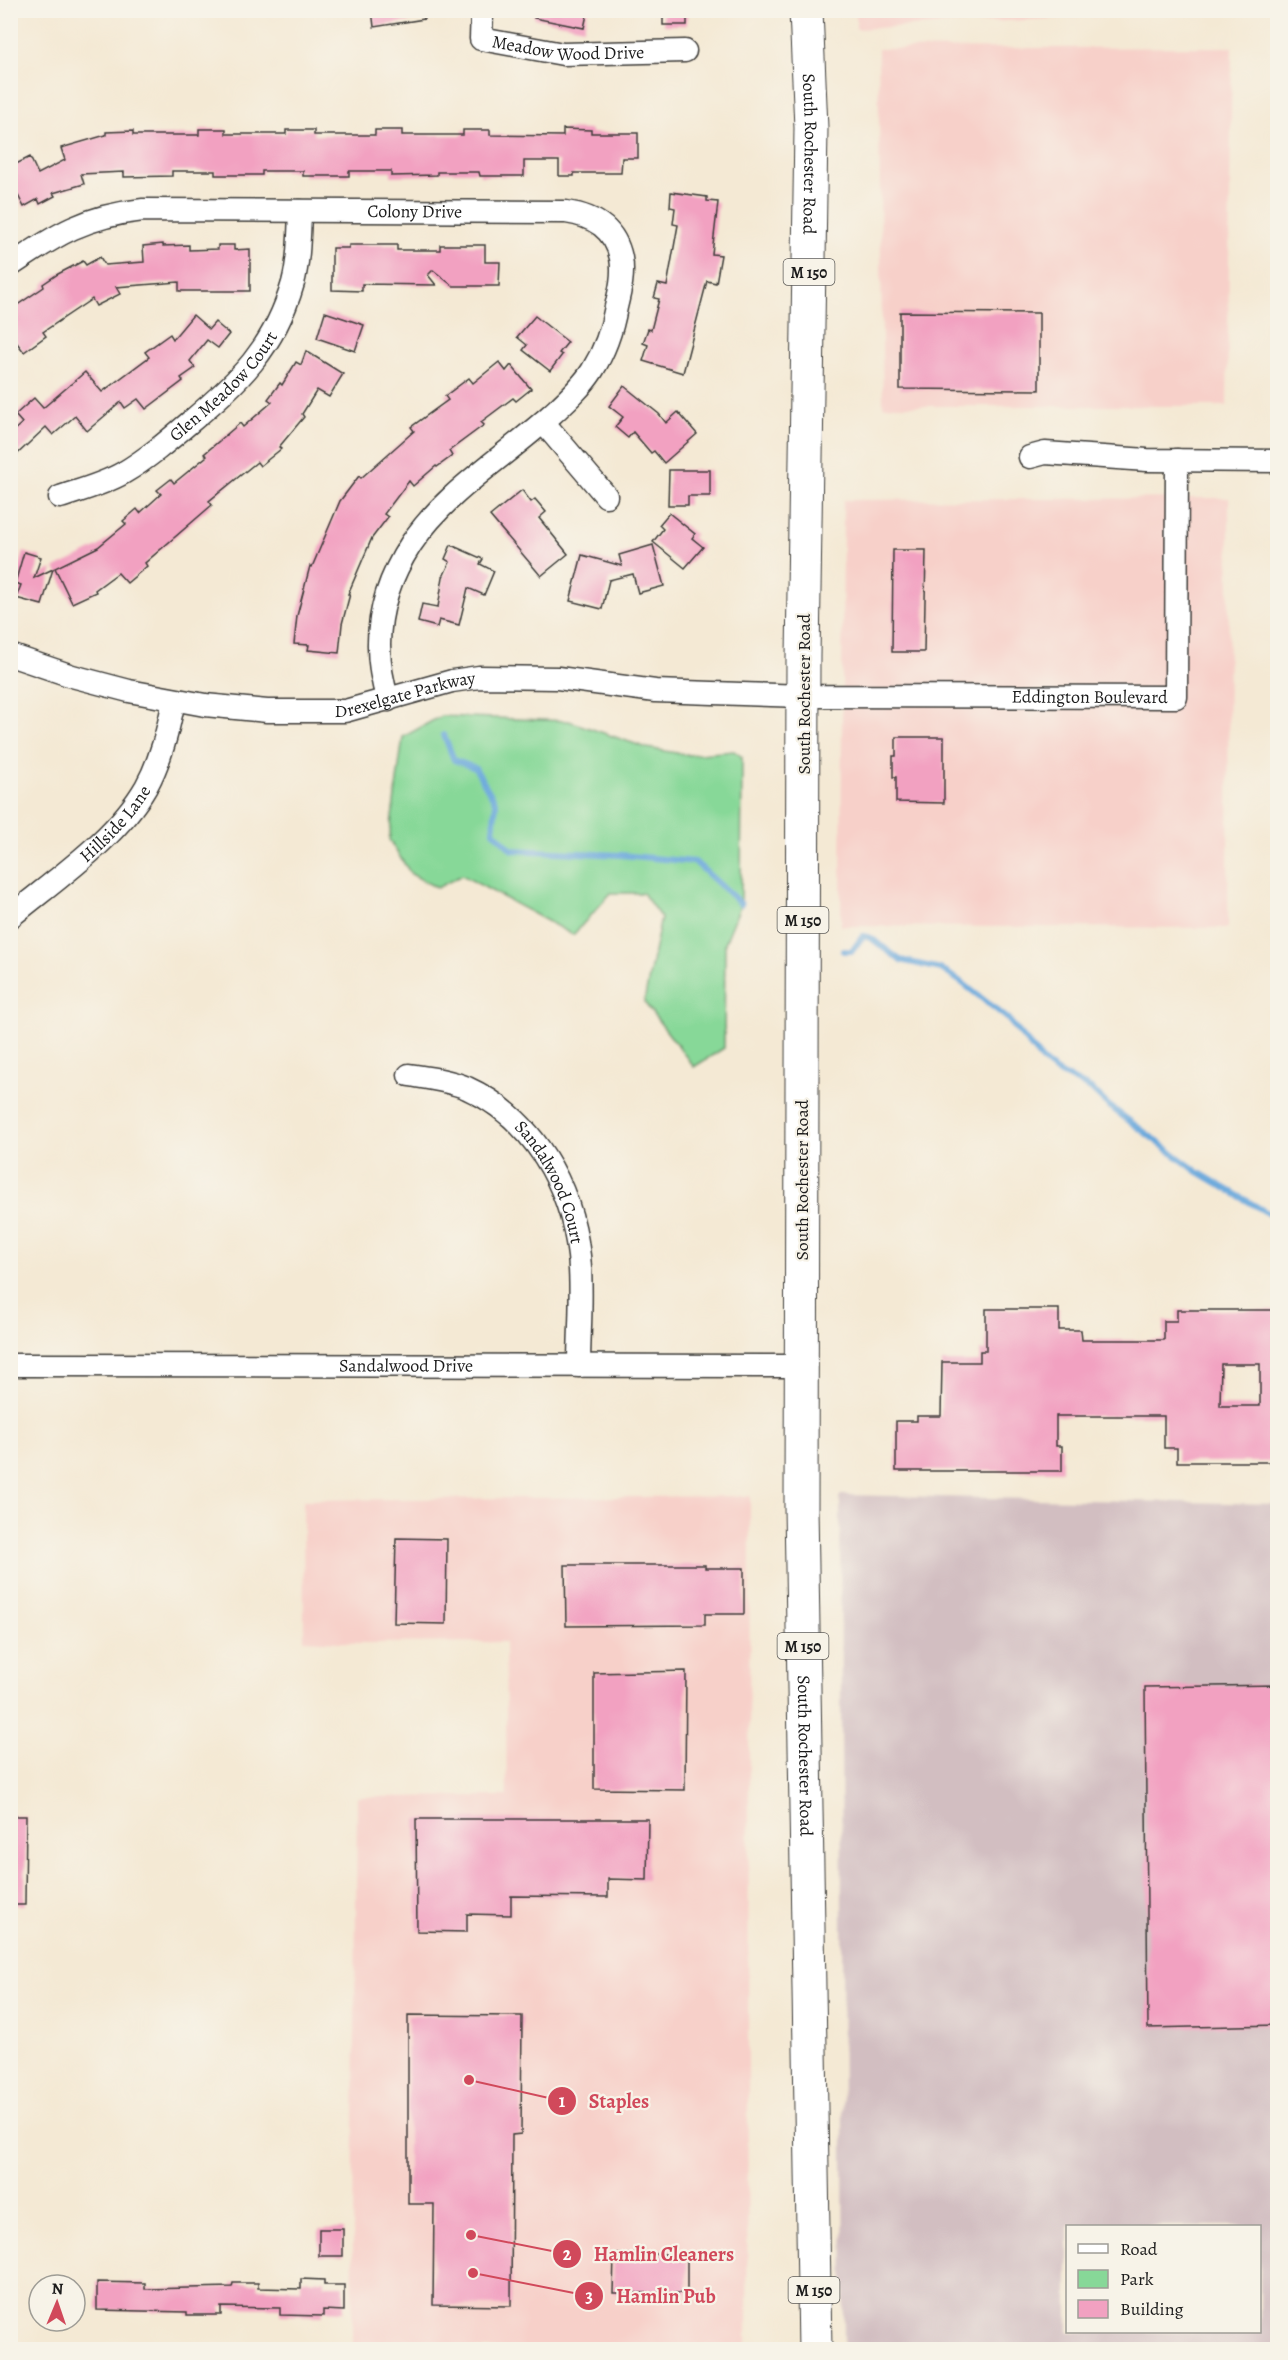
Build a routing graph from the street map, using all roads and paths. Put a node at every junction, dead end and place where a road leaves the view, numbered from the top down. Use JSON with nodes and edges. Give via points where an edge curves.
{"nodes":[{"id":1,"x":483,"y":10,"type":"edge"},
{"id":2,"x":806,"y":10,"type":"edge"},
{"id":3,"x":685,"y":51,"type":"dead end"},
{"id":4,"x":300,"y":211,"type":"junction"},
{"id":5,"x":10,"y":266,"type":"edge"},
{"id":6,"x":543,"y":422,"type":"junction"},
{"id":7,"x":1030,"y":457,"type":"dead end"},
{"id":8,"x":1177,"y":460,"type":"junction"},
{"id":9,"x":1278,"y":461,"type":"edge"},
{"id":10,"x":606,"y":496,"type":"dead end"},
{"id":11,"x":60,"y":497,"type":"dead end"},
{"id":12,"x":10,"y":655,"type":"edge"},
{"id":13,"x":803,"y":696,"type":"junction"},
{"id":14,"x":174,"y":700,"type":"junction"},
{"id":15,"x":388,"y":700,"type":"junction"},
{"id":16,"x":10,"y":917,"type":"edge"},
{"id":17,"x":409,"y":1075,"type":"dead end"},
{"id":18,"x":10,"y":1365,"type":"edge"},
{"id":19,"x":579,"y":1366,"type":"junction"},
{"id":20,"x":802,"y":1366,"type":"junction"},
{"id":21,"x":815,"y":2349,"type":"edge"}],
"edges":[{"from":1,"to":3,"type":"street","name":"Meadow Wood Drive","via":[[481,39],[563,54]]},
{"from":2,"to":13,"type":"main road","name":"South Rochester Road","number":"M 150","via":[[811,128]]},
{"from":4,"to":5,"type":"street","name":"Colony Drive","via":[[120,213],[76,225]]},
{"from":4,"to":6,"type":"street","name":"Colony Drive","via":[[566,212],[586,215],[601,224],[613,237],[621,261],[614,321],[592,371]]},
{"from":4,"to":11,"type":"street","name":"Glen Meadow Court","via":[[293,282],[258,359],[226,392],[144,459],[100,484]]},
{"from":6,"to":10,"type":"street"},
{"from":6,"to":15,"type":"street","name":"Colony Drive","via":[[445,503],[427,521],[400,561],[386,595],[379,632],[378,662]]},
{"from":7,"to":8,"type":"street","via":[[1045,453]]},
{"from":8,"to":9,"type":"street"},
{"from":8,"to":13,"type":"street","name":"Eddington Boulevard","via":[[1176,697]]},
{"from":12,"to":14,"type":"street","name":"Drexelgate Parkway","via":[[72,676]]},
{"from":13,"to":15,"type":"street","name":"Drexelgate Parkway","via":[[655,691],[558,678],[488,677],[452,681]]},
{"from":13,"to":20,"type":"main road","name":"South Rochester Road","number":"M 150"},
{"from":14,"to":15,"type":"street","name":"Drexelgate Parkway","via":[[311,713],[345,711]]},
{"from":14,"to":16,"type":"street","name":"Hillside Lane","via":[[157,765],[134,805],[103,839]]},
{"from":17,"to":19,"type":"street","name":"Sandalwood Court","via":[[449,1082],[490,1100],[524,1129],[553,1169],[570,1207],[579,1256]]},
{"from":18,"to":19,"type":"street","name":"Sandalwood Drive"},
{"from":19,"to":20,"type":"street","name":"Sandalwood Drive"},
{"from":20,"to":21,"type":"main road","name":"South Rochester Road","number":"M 150"}]}
